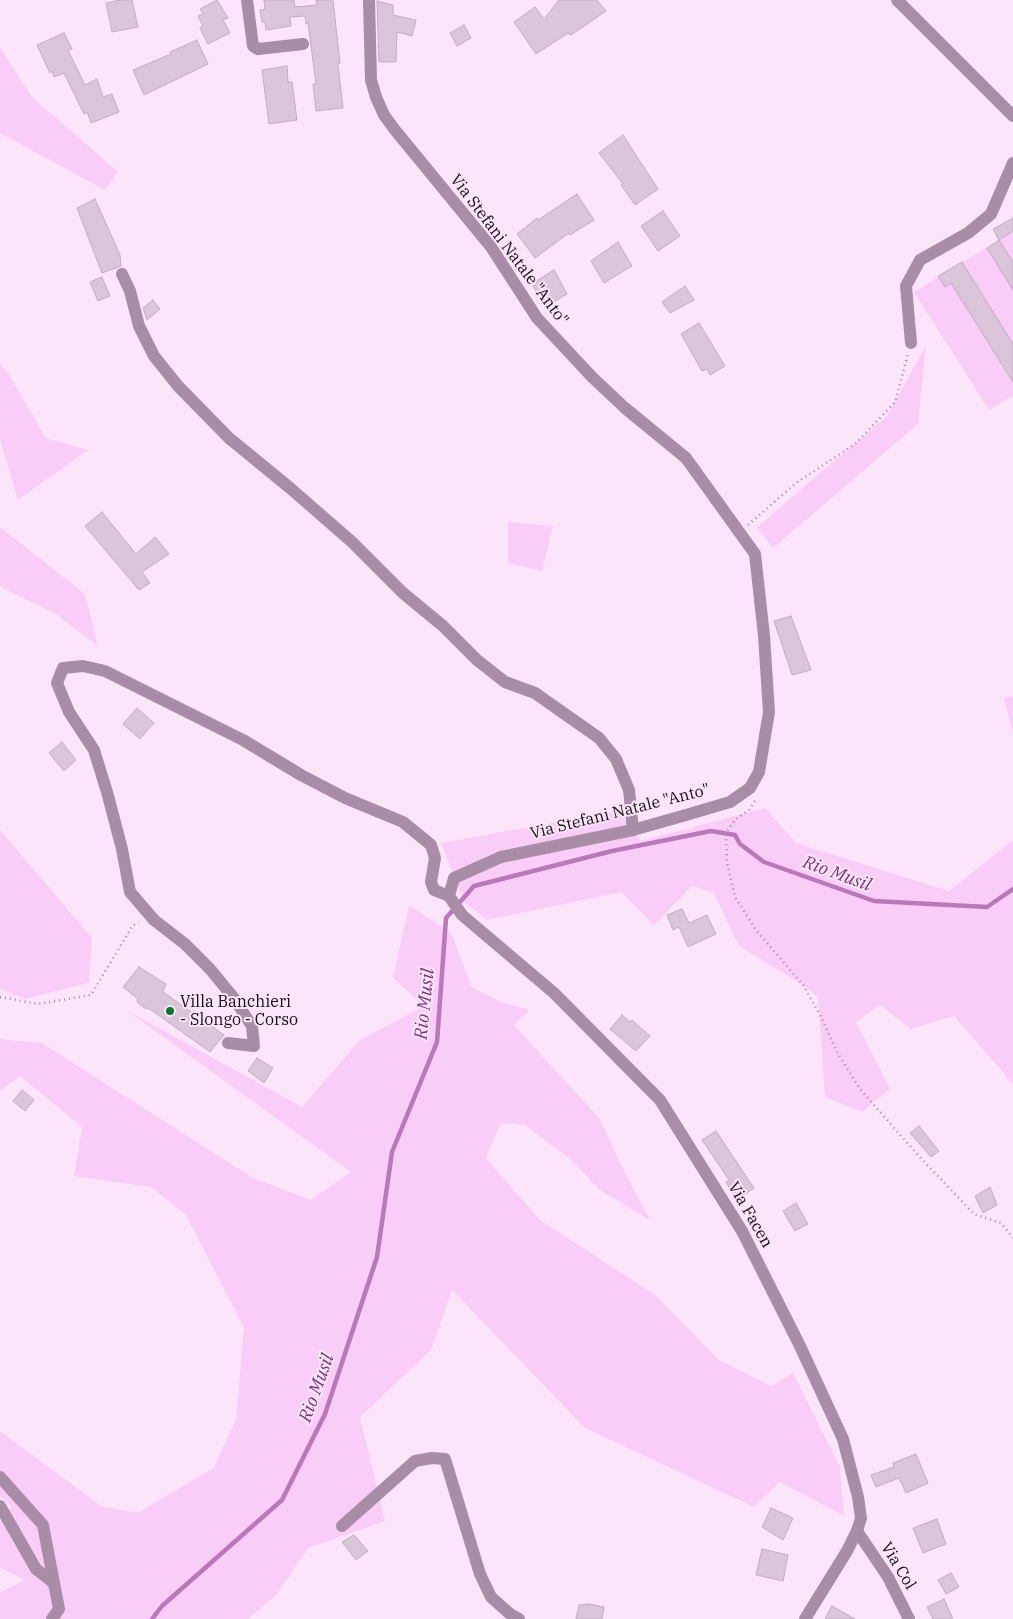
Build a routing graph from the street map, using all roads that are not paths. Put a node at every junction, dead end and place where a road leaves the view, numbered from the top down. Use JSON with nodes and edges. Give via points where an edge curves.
{"nodes":[{"id":1,"x":247,"y":0,"type":"edge"},
{"id":2,"x":369,"y":0,"type":"edge"},
{"id":3,"x":897,"y":0,"type":"edge"},
{"id":4,"x":303,"y":44,"type":"dead end"},
{"id":5,"x":1013,"y":116,"type":"edge"},
{"id":6,"x":1013,"y":163,"type":"edge"},
{"id":7,"x":122,"y":274,"type":"dead end"},
{"id":8,"x":911,"y":343,"type":"road end"},
{"id":9,"x":632,"y":830,"type":"junction"},
{"id":10,"x":449,"y":896,"type":"junction"},
{"id":11,"x":228,"y":1043,"type":"dead end"},
{"id":12,"x":0,"y":1476,"type":"edge"},
{"id":13,"x":0,"y":1506,"type":"edge"},
{"id":14,"x":342,"y":1526,"type":"dead end"},
{"id":15,"x":857,"y":1531,"type":"junction"},
{"id":16,"x":54,"y":1583,"type":"junction"},
{"id":17,"x":52,"y":1619,"type":"edge"},
{"id":18,"x":519,"y":1619,"type":"edge"},
{"id":19,"x":805,"y":1619,"type":"edge"},
{"id":20,"x":908,"y":1619,"type":"edge"}],
"edges":[{"from":1,"to":4,"type":"street","via":[[253,46],[258,49]]},
{"from":2,"to":9,"type":"street","name":"Via Stefani Natale \"Anto\"","via":[[371,80],[384,115],[394,130],[491,247],[537,318],[605,390],[686,458],[755,554],[768,712],[759,772],[750,788],[730,802]]},
{"from":3,"to":5,"type":"street"},
{"from":6,"to":8,"type":"street","via":[[992,214],[968,233],[920,260],[906,286]]},
{"from":7,"to":9,"type":"street","via":[[139,326],[154,356],[178,386],[229,438],[352,542],[477,660],[505,682],[535,693],[599,738],[616,759],[629,790]]},
{"from":9,"to":10,"type":"street","name":"Via Stefani Natale \"Anto\"","via":[[501,856],[454,878]]},
{"from":10,"to":11,"type":"street","name":"Via Facen","via":[[434,890],[431,882],[435,858],[431,845],[403,822],[345,798],[243,740],[113,675],[83,666],[64,668],[58,683],[69,712],[94,750],[122,849],[130,892],[154,920],[185,944],[234,997],[252,1026],[254,1046]]},
{"from":10,"to":15,"type":"street","name":"Via Facen","via":[[462,915],[554,993],[666,1108],[742,1232],[843,1439],[858,1497],[860,1518]]},
{"from":12,"to":16,"type":"street","via":[[43,1525]]},
{"from":13,"to":16,"type":"street","via":[[36,1569]]},
{"from":14,"to":18,"type":"street","via":[[415,1461],[445,1459],[480,1574],[491,1597]]},
{"from":15,"to":19,"type":"street","name":"Via Facen"},
{"from":15,"to":20,"type":"street","name":"Via Col","via":[[888,1577]]},
{"from":16,"to":17,"type":"street","via":[[60,1609]]}]}
